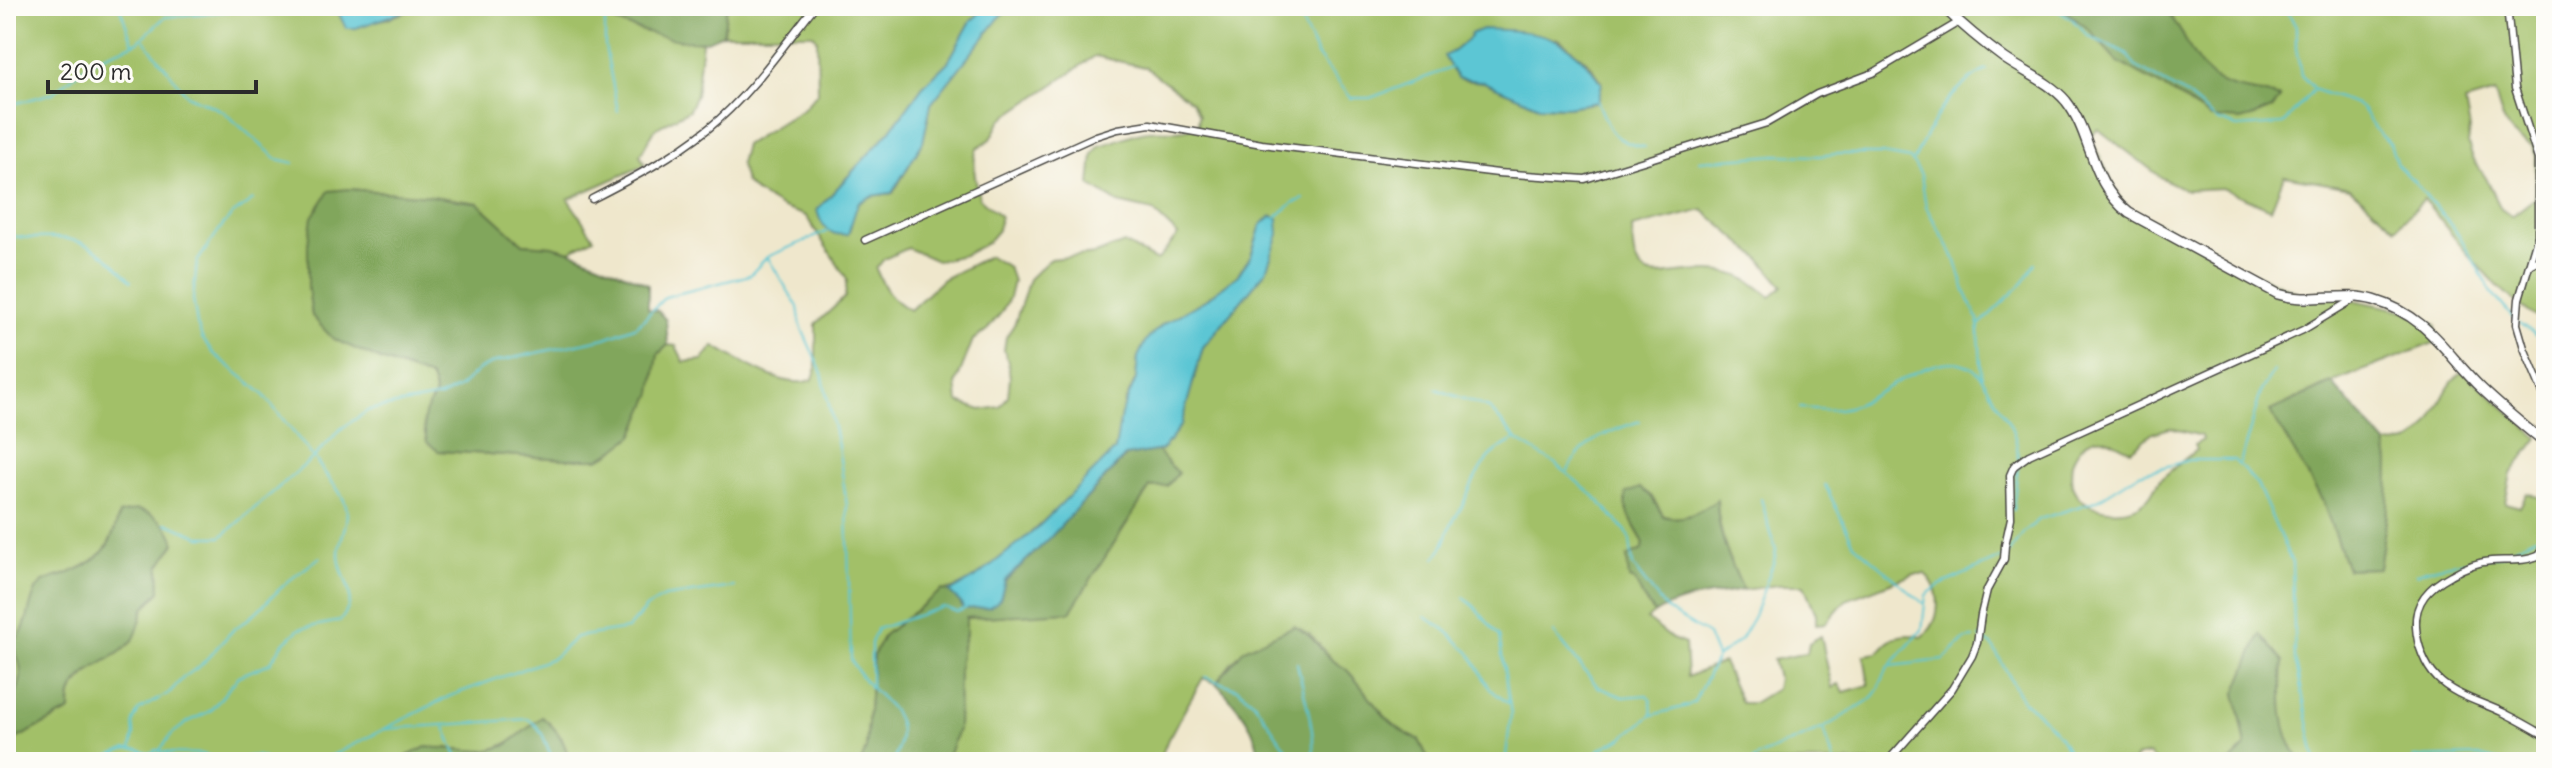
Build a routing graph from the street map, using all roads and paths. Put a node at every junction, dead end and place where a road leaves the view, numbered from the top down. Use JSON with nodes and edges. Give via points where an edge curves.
{"nodes":[{"id":1,"x":815,"y":6,"type":"edge"},
{"id":2,"x":1942,"y":6,"type":"edge"},
{"id":3,"x":2507,"y":6,"type":"edge"},
{"id":4,"x":1959,"y":22,"type":"junction"},
{"id":5,"x":592,"y":199,"type":"dead end"},
{"id":6,"x":865,"y":240,"type":"dead end"},
{"id":7,"x":2546,"y":256,"type":"edge"},
{"id":8,"x":2529,"y":265,"type":"junction"},
{"id":9,"x":2357,"y":298,"type":"junction"},
{"id":10,"x":2546,"y":400,"type":"edge"},
{"id":11,"x":2546,"y":444,"type":"edge"},
{"id":12,"x":2546,"y":510,"type":"edge"},
{"id":13,"x":2546,"y":736,"type":"edge"},
{"id":14,"x":1887,"y":762,"type":"edge"}],
"edges":[{"from":1,"to":5,"type":"street","via":[[710,127],[650,169]]},
{"from":2,"to":4,"type":"street"},
{"from":3,"to":8,"type":"street","via":[[2515,88],[2538,159],[2539,225]]},
{"from":4,"to":6,"type":"street","via":[[1873,73],[1817,94],[1767,123],[1585,179],[1262,144],[1150,124],[1096,136]]},
{"from":4,"to":9,"type":"street","via":[[2067,102],[2105,186],[2129,213],[2278,294],[2292,299]]},
{"from":7,"to":8,"type":"street"},
{"from":8,"to":10,"type":"street","via":[[2517,324]]},
{"from":9,"to":11,"type":"street","via":[[2394,307],[2429,329],[2481,388]]},
{"from":9,"to":14,"type":"street","via":[[2303,330],[2014,466],[2004,559],[1987,590],[1972,656],[1952,689]]},
{"from":12,"to":13,"type":"street","via":[[2540,555],[2487,561],[2450,575],[2423,596],[2416,621],[2421,650],[2437,679]]}]}
